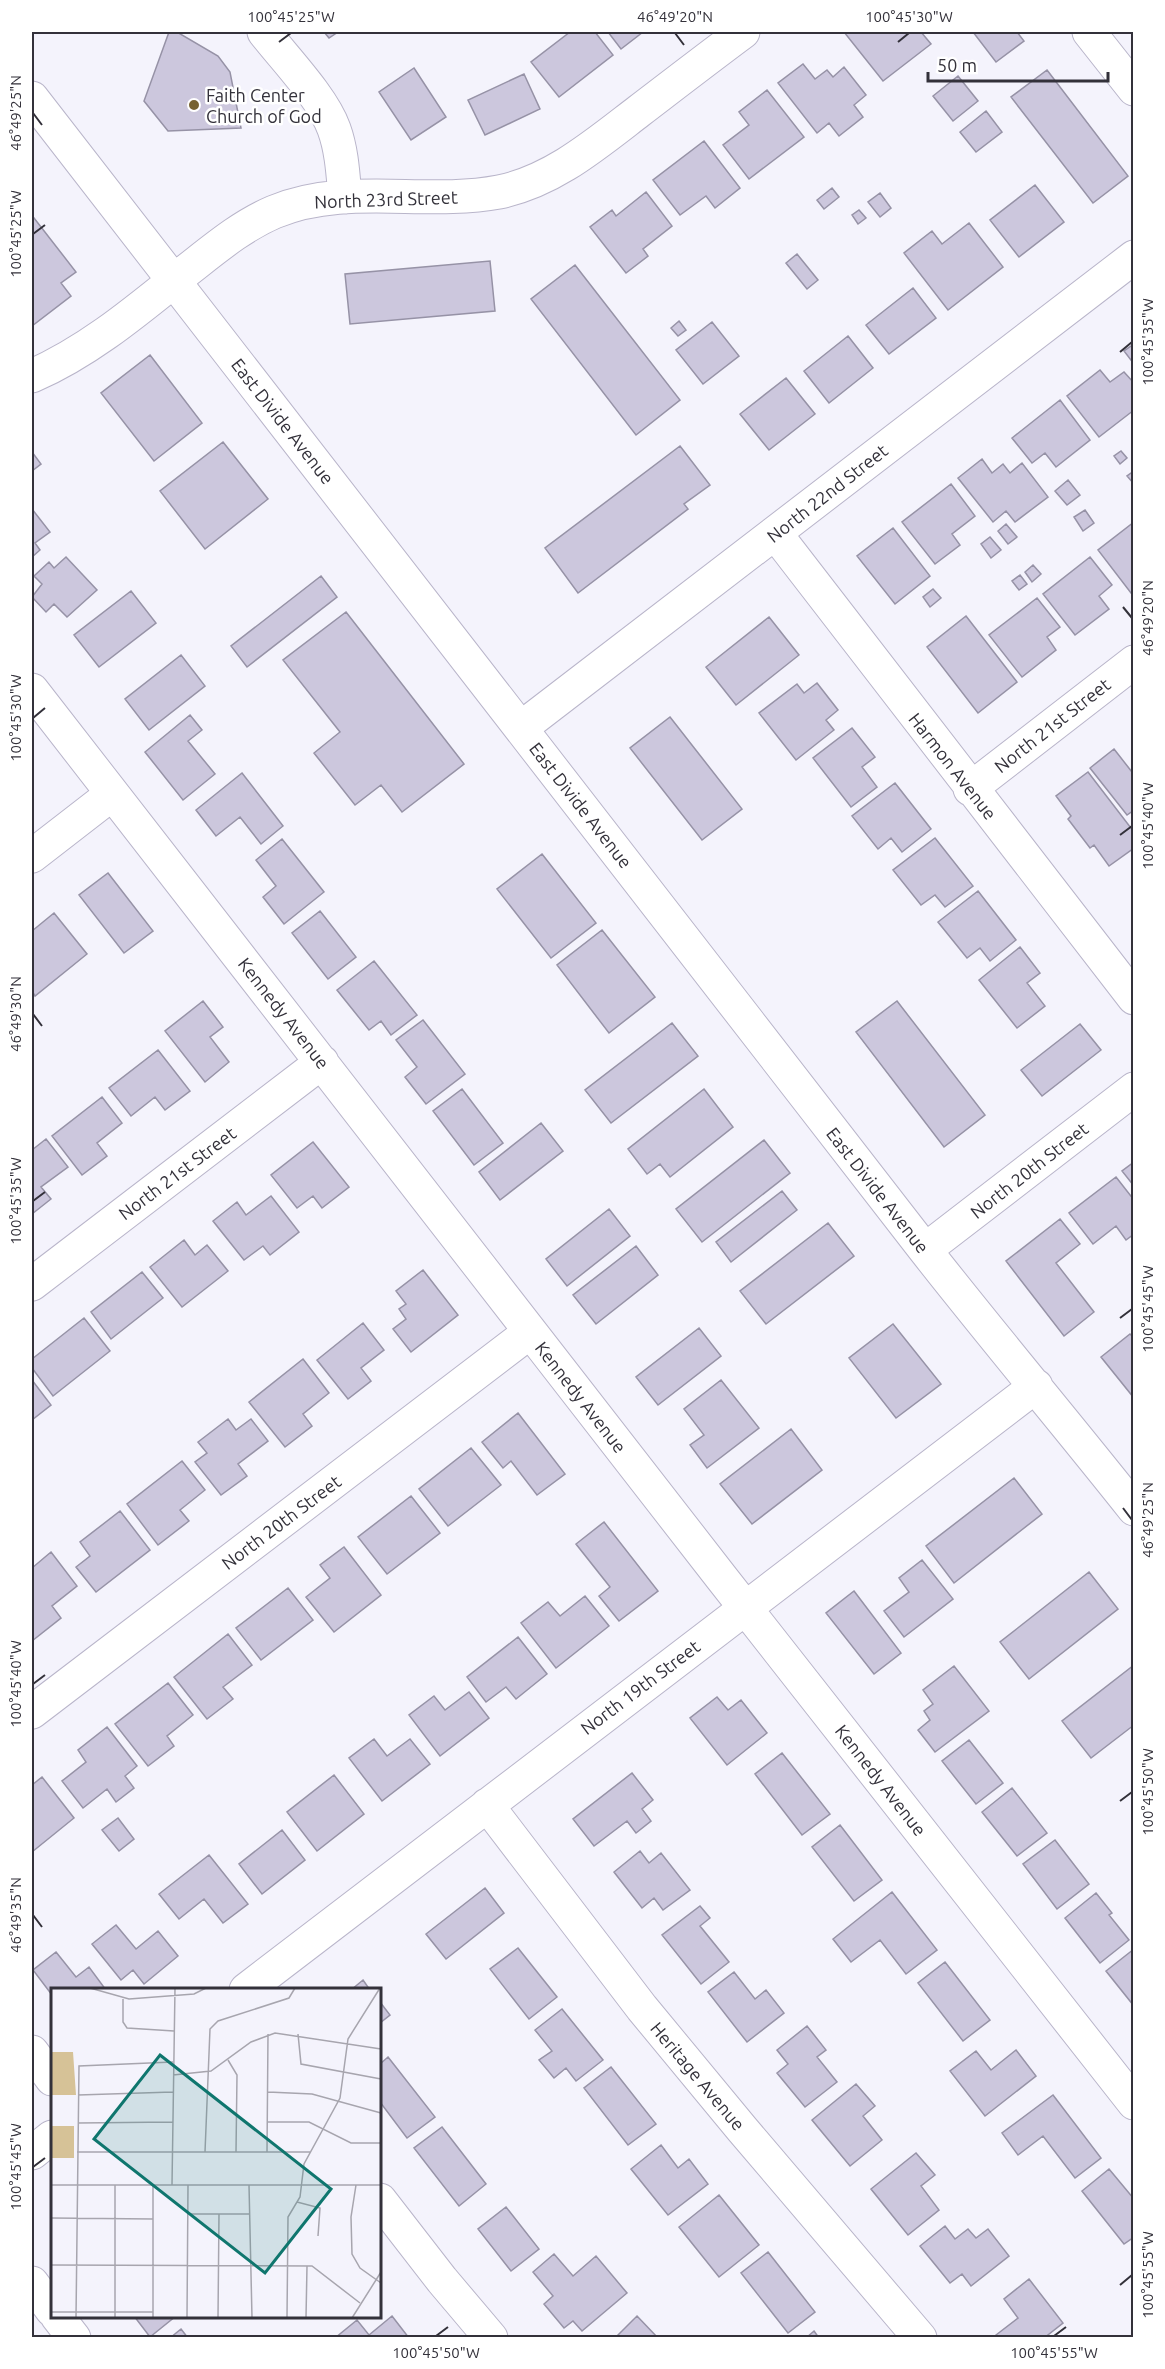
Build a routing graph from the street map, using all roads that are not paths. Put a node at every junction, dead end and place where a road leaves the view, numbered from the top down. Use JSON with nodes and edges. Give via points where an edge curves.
{"nodes":[{"id":1,"x":264,"y":32,"type":"edge"},
{"id":2,"x":743,"y":32,"type":"edge"},
{"id":3,"x":1089,"y":32,"type":"edge"},
{"id":4,"x":1134,"y":89,"type":"edge"},
{"id":5,"x":32,"y":98,"type":"edge"},
{"id":6,"x":345,"y":197,"type":"junction"},
{"id":7,"x":1134,"y":257,"type":"edge"},
{"id":8,"x":174,"y":281,"type":"junction"},
{"id":9,"x":32,"y":376,"type":"edge"},
{"id":10,"x":775,"y":533,"type":"junction"},
{"id":11,"x":1134,"y":662,"type":"edge"},
{"id":12,"x":32,"y":690,"type":"edge"},
{"id":13,"x":520,"y":728,"type":"junction"},
{"id":14,"x":970,"y":789,"type":"junction"},
{"id":15,"x":112,"y":794,"type":"junction"},
{"id":16,"x":32,"y":856,"type":"edge"},
{"id":17,"x":1134,"y":998,"type":"edge"},
{"id":18,"x":322,"y":1062,"type":"junction"},
{"id":19,"x":1134,"y":1089,"type":"edge"},
{"id":20,"x":925,"y":1250,"type":"junction"},
{"id":21,"x":32,"y":1284,"type":"edge"},
{"id":22,"x":530,"y":1332,"type":"junction"},
{"id":23,"x":1036,"y":1386,"type":"junction"},
{"id":24,"x":1134,"y":1509,"type":"edge"},
{"id":25,"x":745,"y":1608,"type":"junction"},
{"id":26,"x":32,"y":1712,"type":"edge"},
{"id":27,"x":487,"y":1805,"type":"junction"},
{"id":28,"x":247,"y":1988,"type":"edge"},
{"id":29,"x":32,"y":2052,"type":"edge"},
{"id":30,"x":51,"y":2078,"type":"edge"},
{"id":31,"x":1134,"y":2103,"type":"edge"},
{"id":32,"x":51,"y":2138,"type":"edge"},
{"id":33,"x":32,"y":2153,"type":"edge"},
{"id":34,"x":381,"y":2201,"type":"edge"},
{"id":35,"x":32,"y":2283,"type":"edge"},
{"id":36,"x":51,"y":2309,"type":"edge"},
{"id":37,"x":59,"y":2318,"type":"edge"},
{"id":38,"x":74,"y":2337,"type":"edge"},
{"id":39,"x":491,"y":2337,"type":"edge"},
{"id":40,"x":920,"y":2337,"type":"edge"}],
"edges":[{"from":1,"to":6,"type":"street","via":[[323,107],[334,128]]},
{"from":2,"to":6,"type":"street","name":"North 23rd Street","via":[[596,144],[538,179],[476,195]]},
{"from":3,"to":4,"type":"street"},
{"from":5,"to":8,"type":"street","name":"East Divide Avenue"},
{"from":6,"to":8,"type":"street","name":"North 23rd Street","via":[[301,203],[255,221]]},
{"from":7,"to":10,"type":"street","name":"North 22nd Street"},
{"from":8,"to":9,"type":"street","name":"North 23rd Street","via":[[95,342]]},
{"from":8,"to":13,"type":"street","name":"East Divide Avenue"},
{"from":10,"to":13,"type":"street","name":"North 22nd Street"},
{"from":10,"to":14,"type":"street","name":"Harmon Avenue"},
{"from":11,"to":14,"type":"street","name":"North 21st Street"},
{"from":12,"to":15,"type":"street","name":"Kennedy Avenue"},
{"from":13,"to":20,"type":"street","name":"East Divide Avenue"},
{"from":14,"to":17,"type":"street","name":"Harmon Avenue"},
{"from":15,"to":16,"type":"street"},
{"from":15,"to":18,"type":"street","name":"Kennedy Avenue"},
{"from":18,"to":21,"type":"street","name":"North 21st Street"},
{"from":18,"to":22,"type":"street","name":"Kennedy Avenue"},
{"from":19,"to":20,"type":"street","name":"North 20th Street"},
{"from":20,"to":23,"type":"street","name":"East Divide Avenue"},
{"from":22,"to":25,"type":"street","name":"Kennedy Avenue"},
{"from":22,"to":26,"type":"street","name":"North 20th Street"},
{"from":23,"to":24,"type":"street","name":"East Divide Avenue"},
{"from":23,"to":25,"type":"street","name":"North 19th Street"},
{"from":25,"to":27,"type":"street","name":"North 19th Street"},
{"from":25,"to":31,"type":"street","name":"Kennedy Avenue"},
{"from":27,"to":28,"type":"street","name":"North 19th Street"},
{"from":27,"to":40,"type":"street","name":"Heritage Avenue","via":[[649,2016]]},
{"from":29,"to":30,"type":"street"},
{"from":32,"to":33,"type":"street"},
{"from":34,"to":39,"type":"street"},
{"from":35,"to":36,"type":"street"},
{"from":37,"to":38,"type":"street"}]}
